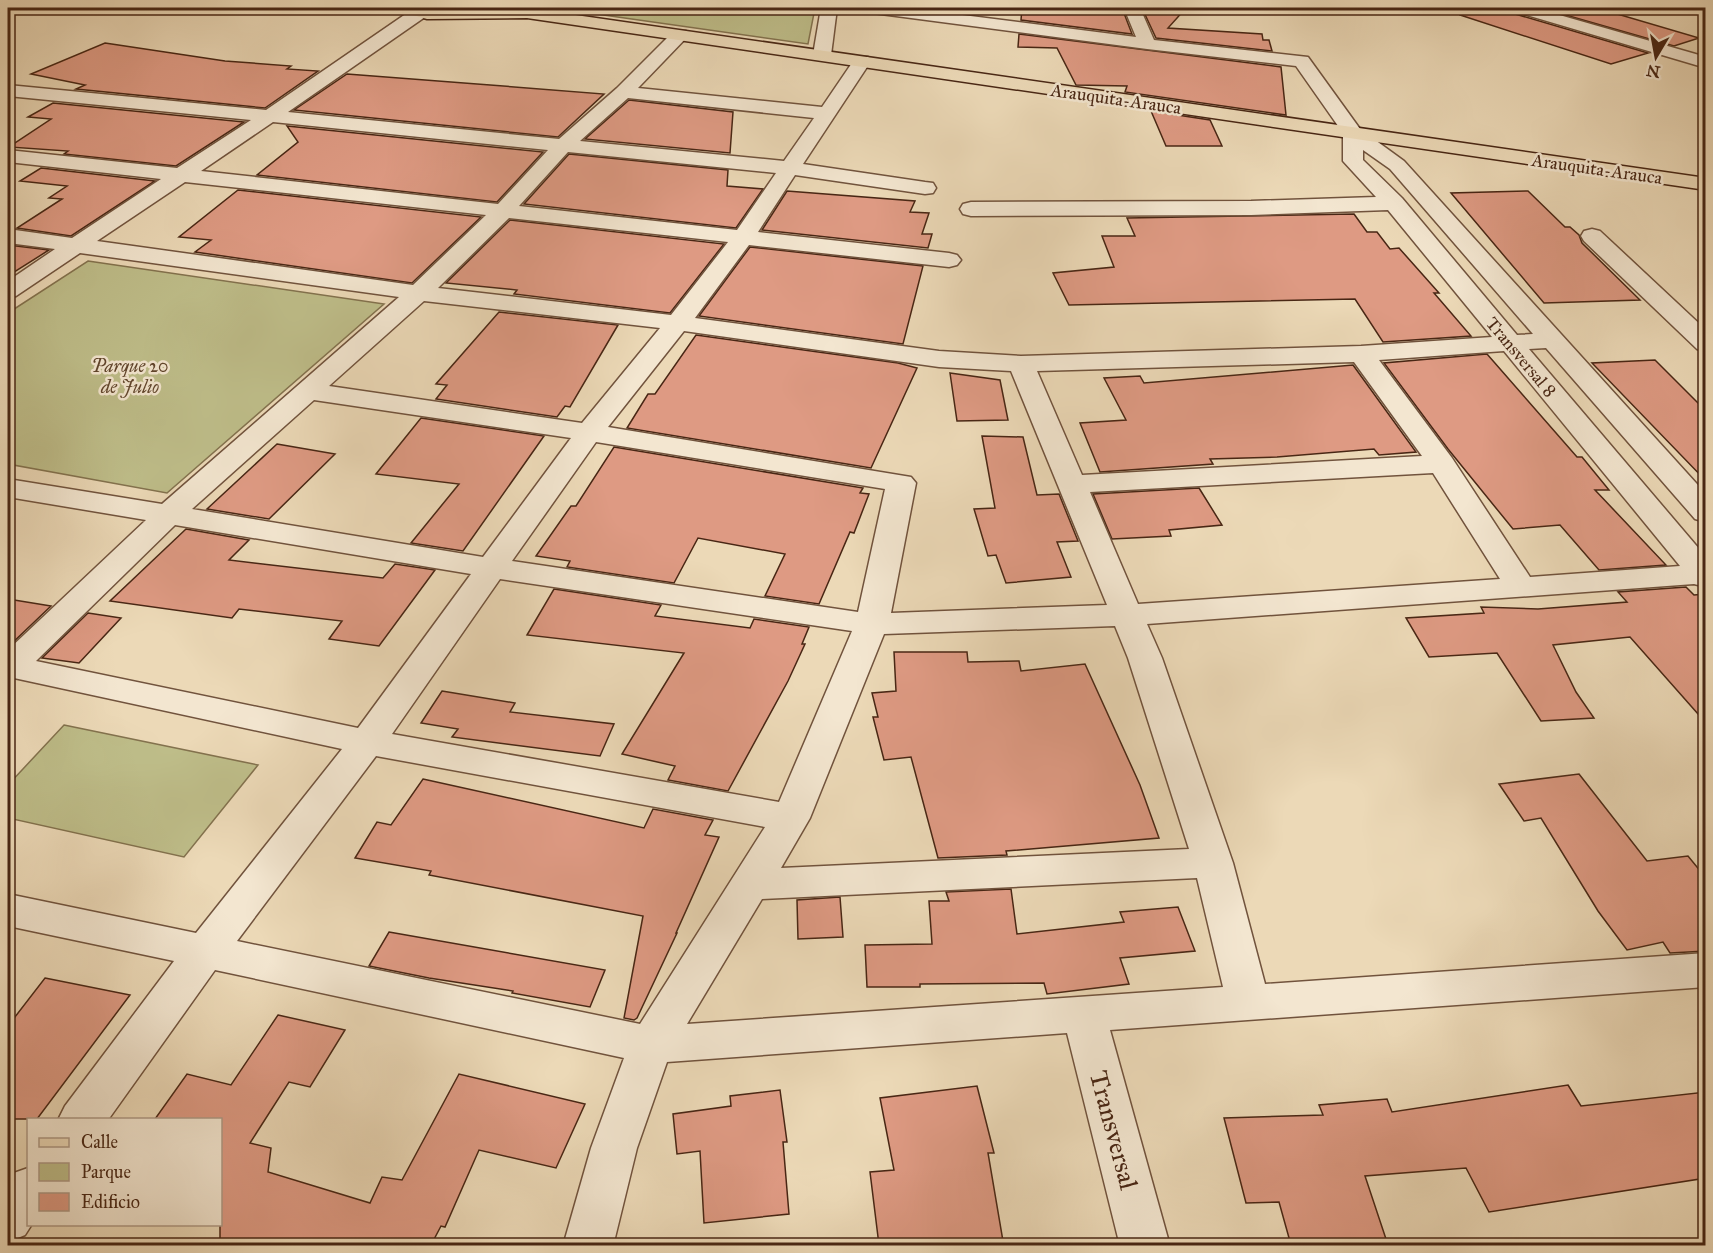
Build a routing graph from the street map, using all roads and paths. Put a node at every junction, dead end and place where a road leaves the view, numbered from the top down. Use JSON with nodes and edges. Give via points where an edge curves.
{"nodes":[{"id":1,"x":473,"y":8,"type":"edge"},
{"id":2,"x":829,"y":8,"type":"edge"},
{"id":3,"x":873,"y":8,"type":"edge"},
{"id":4,"x":999,"y":8,"type":"edge"},
{"id":5,"x":1132,"y":8,"type":"edge"},
{"id":6,"x":1520,"y":8,"type":"edge"},
{"id":7,"x":411,"y":10,"type":"edge"},
{"id":8,"x":520,"y":10,"type":"edge"},
{"id":9,"x":446,"y":13,"type":"junction"},
{"id":10,"x":1003,"y":25,"type":"junction"},
{"id":11,"x":680,"y":35,"type":"junction"},
{"id":12,"x":1148,"y":44,"type":"junction"},
{"id":13,"x":822,"y":55,"type":"junction"},
{"id":14,"x":862,"y":62,"type":"junction"},
{"id":15,"x":1706,"y":63,"type":"edge"},
{"id":16,"x":17,"y":91,"type":"edge"},
{"id":17,"x":624,"y":92,"type":"junction"},
{"id":18,"x":8,"y":103,"type":"edge"},
{"id":19,"x":826,"y":113,"type":"junction"},
{"id":20,"x":269,"y":117,"type":"junction"},
{"id":21,"x":1353,"y":132,"type":"junction"},
{"id":22,"x":562,"y":147,"type":"junction"},
{"id":23,"x":8,"y":156,"type":"edge"},
{"id":24,"x":789,"y":168,"type":"junction"},
{"id":25,"x":182,"y":175,"type":"junction"},
{"id":26,"x":1706,"y":184,"type":"edge"},
{"id":27,"x":925,"y":188,"type":"dead end"},
{"id":28,"x":1394,"y":203,"type":"junction"},
{"id":29,"x":971,"y":209,"type":"dead end"},
{"id":30,"x":502,"y":212,"type":"junction"},
{"id":31,"x":8,"y":236,"type":"edge"},
{"id":32,"x":1592,"y":236,"type":"dead end"},
{"id":33,"x":741,"y":239,"type":"junction"},
{"id":34,"x":77,"y":245,"type":"junction"},
{"id":35,"x":949,"y":260,"type":"dead end"},
{"id":36,"x":8,"y":291,"type":"edge"},
{"id":37,"x":419,"y":293,"type":"junction"},
{"id":38,"x":678,"y":323,"type":"junction"},
{"id":39,"x":1554,"y":340,"type":"junction"},
{"id":40,"x":1510,"y":344,"type":"junction"},
{"id":41,"x":1706,"y":344,"type":"edge"},
{"id":42,"x":1361,"y":354,"type":"junction"},
{"id":43,"x":1021,"y":364,"type":"junction"},
{"id":44,"x":308,"y":391,"type":"junction"},
{"id":45,"x":589,"y":432,"type":"junction"},
{"id":46,"x":1442,"y":464,"type":"junction"},
{"id":47,"x":1071,"y":484,"type":"junction"},
{"id":48,"x":8,"y":488,"type":"edge"},
{"id":49,"x":1706,"y":513,"type":"edge"},
{"id":50,"x":169,"y":514,"type":"junction"},
{"id":51,"x":493,"y":568,"type":"junction"},
{"id":52,"x":1704,"y":575,"type":"edge"},
{"id":53,"x":1520,"y":586,"type":"junction"},
{"id":54,"x":1126,"y":615,"type":"junction"},
{"id":55,"x":872,"y":624,"type":"junction"},
{"id":56,"x":8,"y":667,"type":"edge"},
{"id":57,"x":367,"y":742,"type":"junction"},
{"id":58,"x":791,"y":818,"type":"junction"},
{"id":59,"x":1213,"y":863,"type":"junction"},
{"id":60,"x":752,"y":884,"type":"junction"},
{"id":61,"x":8,"y":910,"type":"edge"},
{"id":62,"x":206,"y":951,"type":"junction"},
{"id":63,"x":1706,"y":970,"type":"edge"},
{"id":64,"x":1249,"y":1003,"type":"junction"},
{"id":65,"x":1084,"y":1015,"type":"junction"},
{"id":66,"x":651,"y":1045,"type":"junction"},
{"id":67,"x":82,"y":1118,"type":"edge"},
{"id":68,"x":27,"y":1191,"type":"edge"},
{"id":69,"x":8,"y":1219,"type":"edge"},
{"id":70,"x":588,"y":1245,"type":"edge"},
{"id":71,"x":1145,"y":1245,"type":"edge"}],
"edges":[{"from":1,"to":9,"type":"main road"},
{"from":2,"to":13,"type":"street"},
{"from":3,"to":10,"type":"street"},
{"from":4,"to":10,"type":"street"},
{"from":5,"to":12,"type":"street"},
{"from":6,"to":15,"type":"street"},
{"from":7,"to":9,"type":"main road"},
{"from":7,"to":20,"type":"street","via":[[337,71]]},
{"from":8,"to":9,"type":"main road","name":"Arauquita-Arauca"},
{"from":8,"to":11,"type":"main road","name":"Arauquita-Arauca"},
{"from":10,"to":12,"type":"street"},
{"from":11,"to":13,"type":"main road","name":"Arauquita-Arauca"},
{"from":11,"to":17,"type":"street"},
{"from":12,"to":21,"type":"street","name":"Transversal 8","via":[[1302,61]]},
{"from":13,"to":14,"type":"main road","name":"Arauquita-Arauca"},
{"from":14,"to":19,"type":"street"},
{"from":14,"to":21,"type":"main road","name":"Arauquita-Arauca"},
{"from":16,"to":18,"type":"street"},
{"from":16,"to":20,"type":"street"},
{"from":17,"to":19,"type":"street"},
{"from":17,"to":22,"type":"street"},
{"from":19,"to":24,"type":"street"},
{"from":20,"to":22,"type":"street"},
{"from":20,"to":25,"type":"street"},
{"from":21,"to":26,"type":"main road","name":"Arauquita-Arauca"},
{"from":21,"to":28,"type":"street","name":"Transversal 8","via":[[1353,161]]},
{"from":21,"to":39,"type":"street","name":"Transversal 8","via":[[1397,165]]},
{"from":22,"to":24,"type":"street"},
{"from":22,"to":30,"type":"street"},
{"from":23,"to":25,"type":"street"},
{"from":24,"to":27,"type":"street"},
{"from":24,"to":33,"type":"street"},
{"from":25,"to":30,"type":"street"},
{"from":25,"to":34,"type":"street"},
{"from":28,"to":29,"type":"street"},
{"from":28,"to":40,"type":"street","name":"Transversal 8"},
{"from":30,"to":33,"type":"street"},
{"from":30,"to":37,"type":"street"},
{"from":31,"to":34,"type":"street"},
{"from":32,"to":41,"type":"street"},
{"from":33,"to":35,"type":"street"},
{"from":33,"to":38,"type":"street"},
{"from":34,"to":36,"type":"street"},
{"from":34,"to":37,"type":"street"},
{"from":37,"to":38,"type":"street"},
{"from":37,"to":44,"type":"street"},
{"from":38,"to":43,"type":"street","via":[[939,359]]},
{"from":38,"to":45,"type":"street"},
{"from":39,"to":40,"type":"street"},
{"from":39,"to":49,"type":"street","name":"Transversal 8"},
{"from":40,"to":42,"type":"street"},
{"from":40,"to":52,"type":"street","name":"Transversal 8"},
{"from":42,"to":43,"type":"street"},
{"from":42,"to":46,"type":"street"},
{"from":43,"to":47,"type":"street"},
{"from":44,"to":45,"type":"street"},
{"from":44,"to":50,"type":"street"},
{"from":45,"to":51,"type":"street"},
{"from":45,"to":55,"type":"street","via":[[901,483]]},
{"from":46,"to":47,"type":"street"},
{"from":46,"to":53,"type":"street"},
{"from":47,"to":54,"type":"street"},
{"from":48,"to":50,"type":"street"},
{"from":50,"to":51,"type":"street"},
{"from":50,"to":56,"type":"street"},
{"from":51,"to":55,"type":"street"},
{"from":51,"to":57,"type":"street"},
{"from":52,"to":53,"type":"street"},
{"from":53,"to":54,"type":"street"},
{"from":54,"to":55,"type":"street"},
{"from":54,"to":59,"type":"street","via":[[1145,658]]},
{"from":55,"to":58,"type":"street"},
{"from":56,"to":57,"type":"street"},
{"from":57,"to":58,"type":"street"},
{"from":57,"to":62,"type":"street"},
{"from":58,"to":60,"type":"street"},
{"from":59,"to":60,"type":"street"},
{"from":59,"to":64,"type":"street"},
{"from":60,"to":66,"type":"street"},
{"from":61,"to":62,"type":"street"},
{"from":62,"to":66,"type":"street"},
{"from":62,"to":67,"type":"street"},
{"from":63,"to":64,"type":"street"},
{"from":64,"to":65,"type":"street"},
{"from":65,"to":66,"type":"street"},
{"from":65,"to":71,"type":"street","name":"Transversal"},
{"from":66,"to":70,"type":"street","via":[[614,1148]]},
{"from":68,"to":69,"type":"street"}]}
